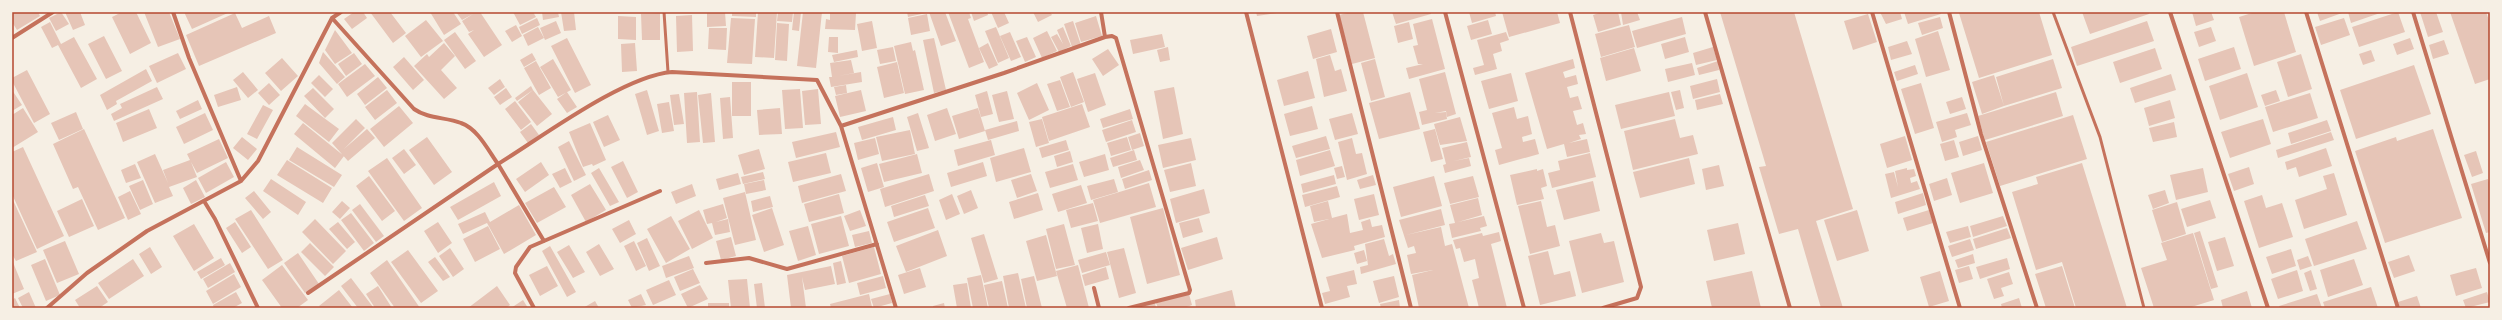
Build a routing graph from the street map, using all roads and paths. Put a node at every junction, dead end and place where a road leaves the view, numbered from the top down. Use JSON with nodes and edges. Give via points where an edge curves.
{"nodes":[{"id":1,"x":54,"y":12,"type":"edge"},
{"id":2,"x":173,"y":12,"type":"edge"},
{"id":3,"x":342,"y":12,"type":"edge"},
{"id":4,"x":664,"y":12,"type":"edge"},
{"id":5,"x":1101,"y":12,"type":"edge"},
{"id":6,"x":1246,"y":12,"type":"edge"},
{"id":7,"x":1336,"y":12,"type":"edge"},
{"id":8,"x":1445,"y":12,"type":"edge"},
{"id":9,"x":1570,"y":12,"type":"edge"},
{"id":10,"x":1706,"y":12,"type":"edge"},
{"id":11,"x":1872,"y":12,"type":"edge"},
{"id":12,"x":1949,"y":12,"type":"edge"},
{"id":13,"x":2052,"y":12,"type":"edge"},
{"id":14,"x":2170,"y":12,"type":"edge"},
{"id":15,"x":2306,"y":12,"type":"edge"},
{"id":16,"x":2413,"y":12,"type":"edge"},
{"id":17,"x":332,"y":18,"type":"junction"},
{"id":18,"x":1105,"y":37,"type":"junction"},
{"id":19,"x":12,"y":38,"type":"edge"},
{"id":20,"x":668,"y":72,"type":"junction"},
{"id":21,"x":841,"y":126,"type":"junction"},
{"id":22,"x":498,"y":164,"type":"junction"},
{"id":23,"x":241,"y":181,"type":"junction"},
{"id":24,"x":660,"y":191,"type":"dead end"},
{"id":25,"x":204,"y":201,"type":"junction"},
{"id":26,"x":544,"y":241,"type":"junction"},
{"id":27,"x":877,"y":244,"type":"junction"},
{"id":28,"x":706,"y":263,"type":"dead end"},
{"id":29,"x":2490,"y":263,"type":"edge"},
{"id":30,"x":1094,"y":288,"type":"dead end"},
{"id":31,"x":308,"y":293,"type":"dead end"},
{"id":32,"x":46,"y":308,"type":"edge"},
{"id":33,"x":258,"y":308,"type":"edge"},
{"id":34,"x":534,"y":308,"type":"edge"},
{"id":35,"x":896,"y":308,"type":"edge"},
{"id":36,"x":1099,"y":308,"type":"edge"},
{"id":37,"x":1129,"y":308,"type":"edge"},
{"id":38,"x":1322,"y":308,"type":"edge"},
{"id":39,"x":1410,"y":308,"type":"edge"},
{"id":40,"x":1524,"y":308,"type":"edge"},
{"id":41,"x":1603,"y":308,"type":"edge"},
{"id":42,"x":1790,"y":308,"type":"edge"},
{"id":43,"x":1960,"y":308,"type":"edge"},
{"id":44,"x":2037,"y":308,"type":"edge"},
{"id":45,"x":2144,"y":308,"type":"edge"},
{"id":46,"x":2268,"y":308,"type":"edge"},
{"id":47,"x":2398,"y":308,"type":"edge"}],
"edges":[{"from":1,"to":19,"type":"street"},
{"from":2,"to":23,"type":"street","via":[[189,58]]},
{"from":3,"to":17,"type":"street"},
{"from":4,"to":20,"type":"lane"},
{"from":5,"to":18,"type":"street"},
{"from":6,"to":38,"type":"street"},
{"from":7,"to":39,"type":"street"},
{"from":8,"to":40,"type":"street"},
{"from":9,"to":41,"type":"street","via":[[1641,286],[1637,298]]},
{"from":10,"to":42,"type":"street"},
{"from":11,"to":43,"type":"street"},
{"from":12,"to":44,"type":"street","via":[[1981,134]]},
{"from":13,"to":45,"type":"lane","via":[[2100,138]]},
{"from":14,"to":46,"type":"street"},
{"from":15,"to":47,"type":"street"},
{"from":16,"to":29,"type":"street"},
{"from":17,"to":22,"type":"street","via":[[414,109],[421,114],[469,126]]},
{"from":17,"to":23,"type":"street","via":[[258,161]]},
{"from":18,"to":21,"type":"street"},
{"from":18,"to":37,"type":"street","via":[[1116,38],[1120,46],[1131,93],[1190,290],[1188,293]]},
{"from":20,"to":21,"type":"street","via":[[814,79],[819,82]]},
{"from":20,"to":22,"type":"street","via":[[652,74],[606,96]]},
{"from":21,"to":27,"type":"street"},
{"from":22,"to":26,"type":"street"},
{"from":22,"to":31,"type":"street"},
{"from":23,"to":25,"type":"street"},
{"from":24,"to":26,"type":"street"},
{"from":25,"to":32,"type":"street","via":[[147,231],[87,273]]},
{"from":25,"to":33,"type":"street"},
{"from":26,"to":34,"type":"street","via":[[530,247],[516,267],[517,278]]},
{"from":27,"to":28,"type":"street","via":[[787,269],[749,258]]},
{"from":27,"to":35,"type":"street"},
{"from":30,"to":36,"type":"street"}]}
